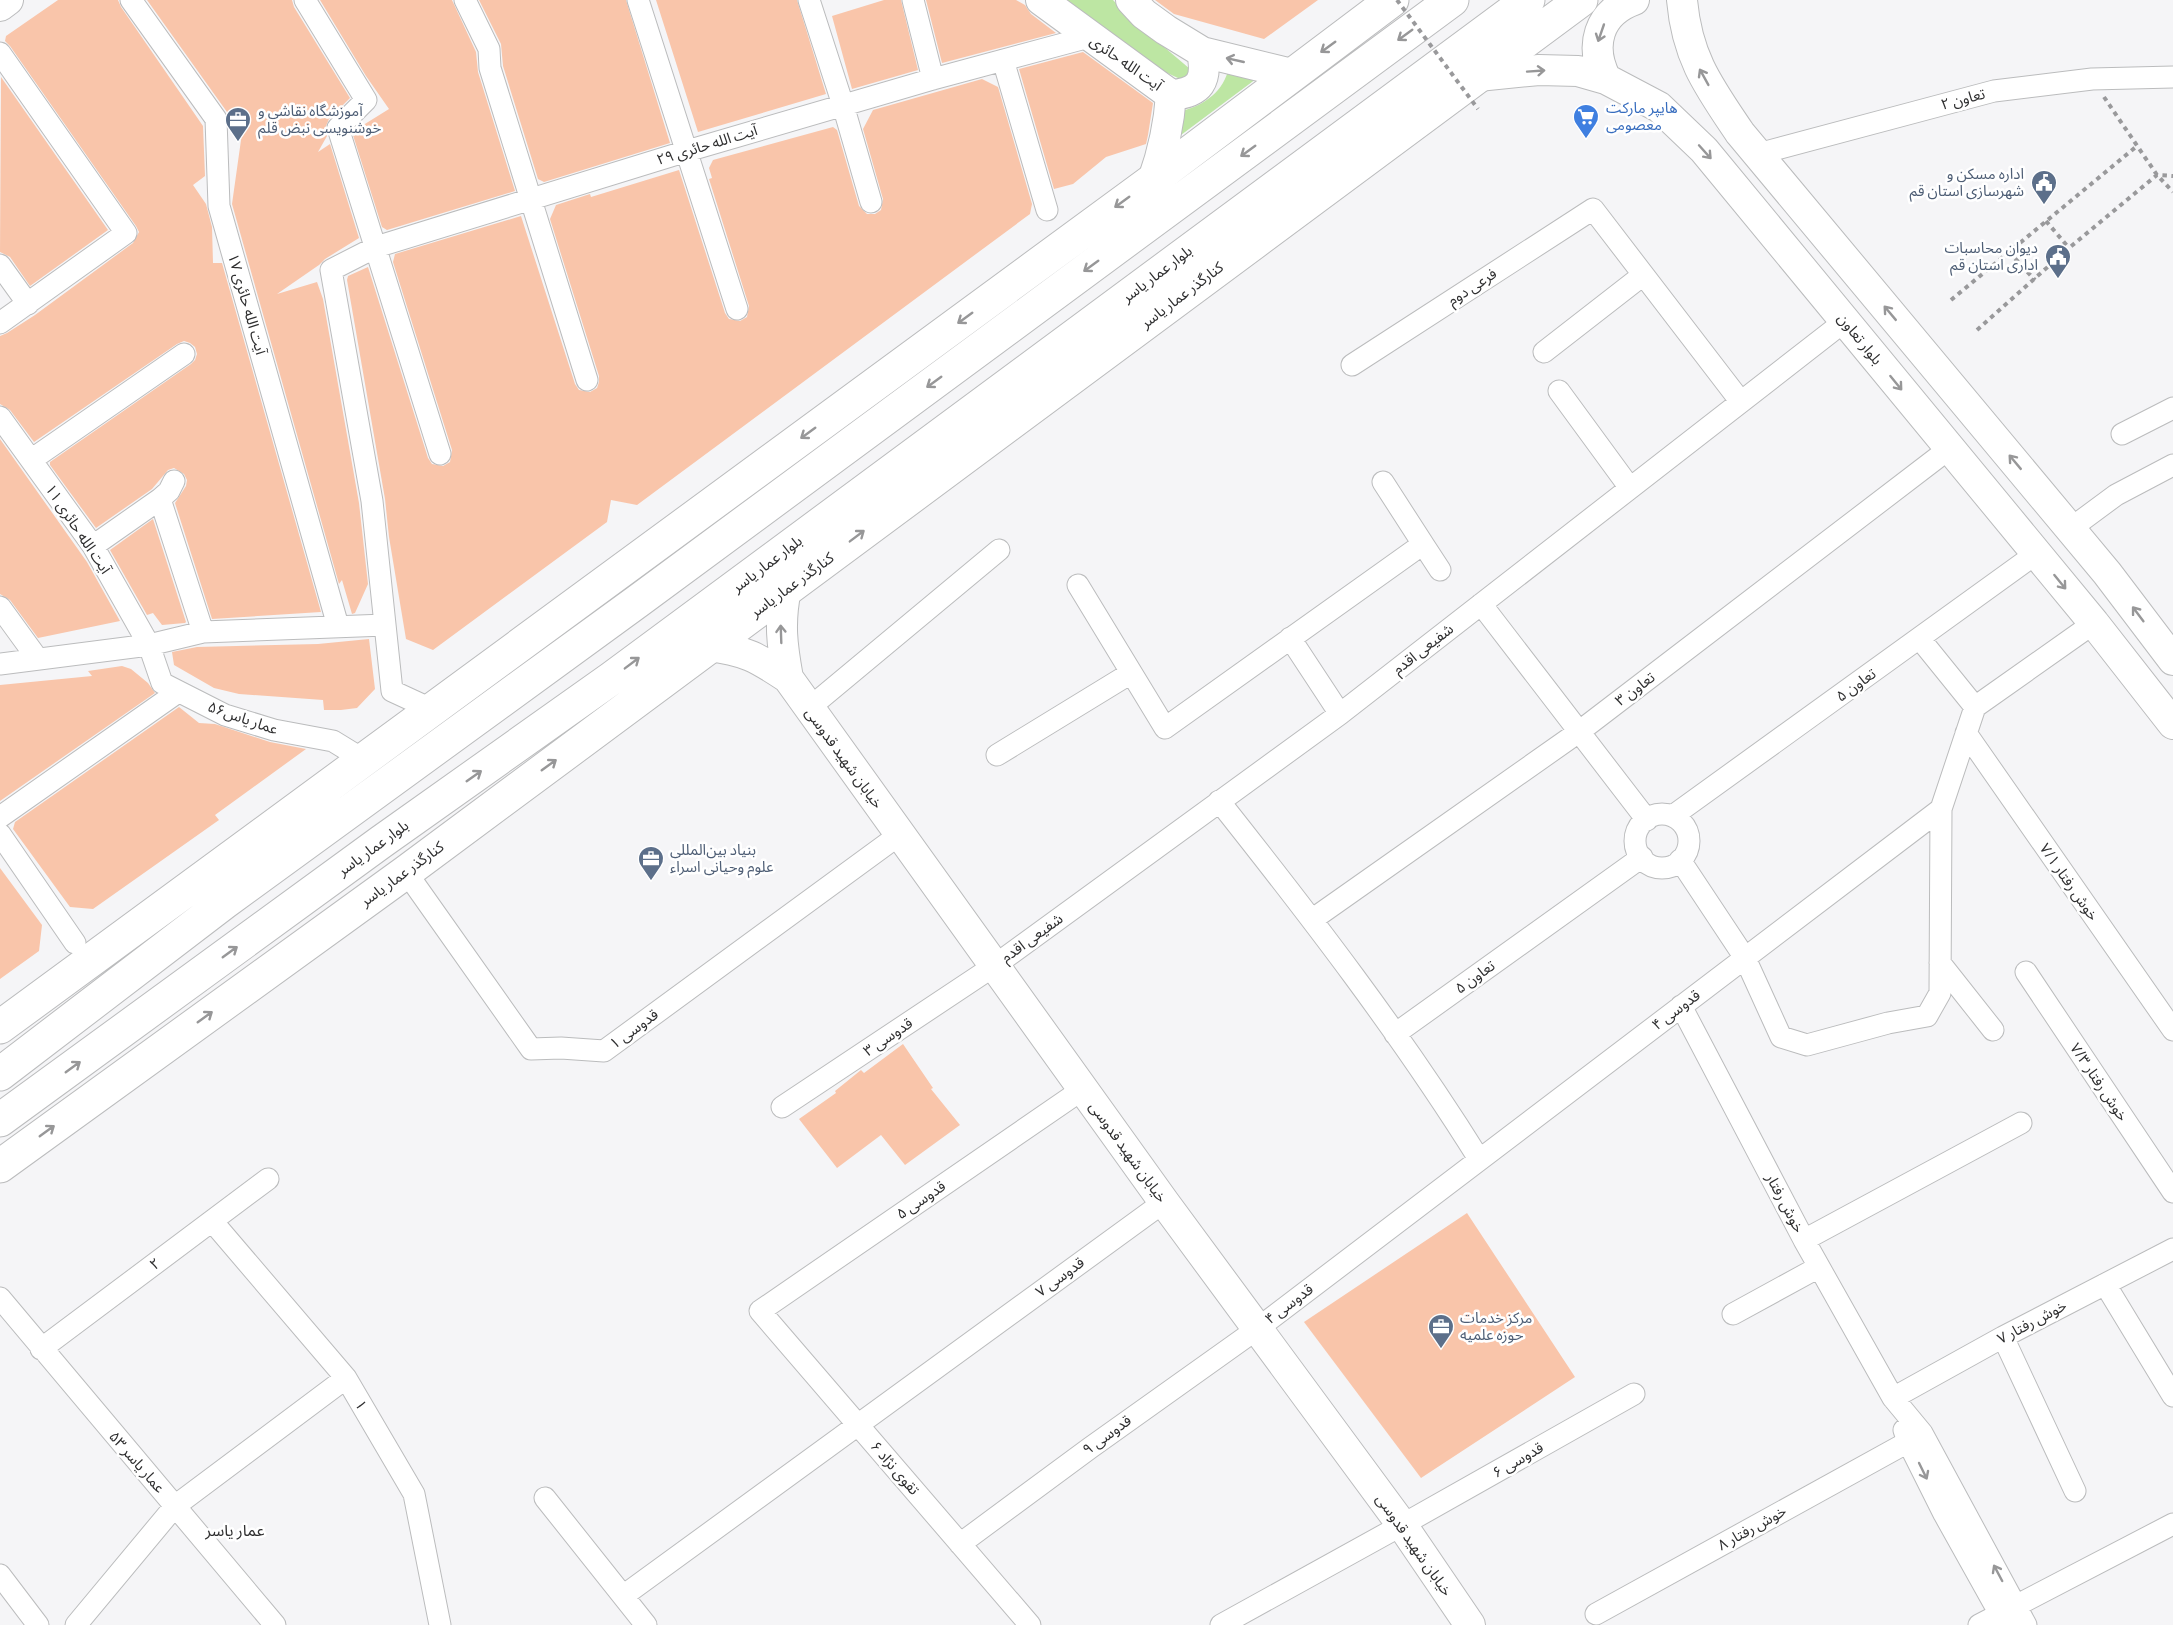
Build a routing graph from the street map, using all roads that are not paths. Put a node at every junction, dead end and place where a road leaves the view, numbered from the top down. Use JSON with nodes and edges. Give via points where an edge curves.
{"nodes":[{"id":1,"x":8,"y":0,"type":"edge"},
{"id":2,"x":131,"y":0,"type":"edge"},
{"id":3,"x":305,"y":0,"type":"edge"},
{"id":4,"x":465,"y":0,"type":"edge"},
{"id":5,"x":638,"y":0,"type":"edge"},
{"id":6,"x":809,"y":0,"type":"edge"},
{"id":7,"x":913,"y":0,"type":"edge"},
{"id":8,"x":1041,"y":0,"type":"edge"},
{"id":9,"x":1131,"y":0,"type":"edge"},
{"id":10,"x":1392,"y":0,"type":"edge"},
{"id":11,"x":1452,"y":0,"type":"edge"},
{"id":12,"x":1528,"y":0,"type":"edge"},
{"id":13,"x":1581,"y":0,"type":"edge"},
{"id":14,"x":1634,"y":0,"type":"edge"},
{"id":15,"x":1676,"y":0,"type":"edge"},
{"id":16,"x":1682,"y":0,"type":"edge"},
{"id":17,"x":0,"y":6,"type":"edge"},
{"id":18,"x":1089,"y":37,"type":"junction"},
{"id":19,"x":1202,"y":52,"type":"junction"},
{"id":20,"x":0,"y":53,"type":"edge"},
{"id":21,"x":1003,"y":60,"type":"junction"},
{"id":22,"x":1292,"y":74,"type":"junction"},
{"id":23,"x":1478,"y":76,"type":"junction"},
{"id":24,"x":2173,"y":77,"type":"edge"},
{"id":25,"x":933,"y":79,"type":"junction"},
{"id":26,"x":1605,"y":79,"type":"junction"},
{"id":27,"x":1171,"y":95,"type":"junction"},
{"id":28,"x":843,"y":105,"type":"junction"},
{"id":29,"x":687,"y":151,"type":"junction"},
{"id":30,"x":1758,"y":154,"type":"junction"},
{"id":31,"x":1153,"y":180,"type":"junction"},
{"id":32,"x":530,"y":201,"type":"junction"},
{"id":33,"x":871,"y":202,"type":"dead end"},
{"id":34,"x":1047,"y":210,"type":"dead end"},
{"id":35,"x":376,"y":247,"type":"junction"},
{"id":36,"x":0,"y":264,"type":"edge"},
{"id":37,"x":1643,"y":275,"type":"junction"},
{"id":38,"x":28,"y":303,"type":"junction"},
{"id":39,"x":736,"y":309,"type":"dead end"},
{"id":40,"x":1845,"y":321,"type":"junction"},
{"id":41,"x":0,"y":323,"type":"edge"},
{"id":42,"x":1544,"y":352,"type":"dead end"},
{"id":43,"x":184,"y":354,"type":"dead end"},
{"id":44,"x":1352,"y":365,"type":"dead end"},
{"id":45,"x":586,"y":380,"type":"dead end"},
{"id":46,"x":1559,"y":391,"type":"dead end"},
{"id":47,"x":1741,"y":402,"type":"junction"},
{"id":48,"x":2173,"y":408,"type":"edge"},
{"id":49,"x":0,"y":417,"type":"edge"},
{"id":50,"x":2122,"y":434,"type":"dead end"},
{"id":51,"x":1950,"y":448,"type":"junction"},
{"id":52,"x":440,"y":454,"type":"dead end"},
{"id":53,"x":31,"y":460,"type":"junction"},
{"id":54,"x":2173,"y":465,"type":"edge"},
{"id":55,"x":174,"y":481,"type":"dead end"},
{"id":56,"x":1383,"y":482,"type":"dead end"},
{"id":57,"x":1630,"y":488,"type":"junction"},
{"id":58,"x":160,"y":500,"type":"junction"},
{"id":59,"x":2070,"y":529,"type":"junction"},
{"id":60,"x":1423,"y":544,"type":"junction"},
{"id":61,"x":93,"y":546,"type":"junction"},
{"id":62,"x":999,"y":550,"type":"dead end"},
{"id":63,"x":2037,"y":553,"type":"junction"},
{"id":64,"x":1440,"y":570,"type":"dead end"},
{"id":65,"x":617,"y":574,"type":"junction"},
{"id":66,"x":1078,"y":585,"type":"dead end"},
{"id":67,"x":786,"y":590,"type":"junction"},
{"id":68,"x":638,"y":601,"type":"junction"},
{"id":69,"x":1481,"y":604,"type":"junction"},
{"id":70,"x":0,"y":607,"type":"edge"},
{"id":71,"x":2094,"y":623,"type":"junction"},
{"id":72,"x":385,"y":625,"type":"junction"},
{"id":73,"x":338,"y":626,"type":"junction"},
{"id":74,"x":203,"y":632,"type":"junction"},
{"id":75,"x":1290,"y":638,"type":"junction"},
{"id":76,"x":1920,"y":639,"type":"junction"},
{"id":77,"x":149,"y":645,"type":"junction"},
{"id":78,"x":708,"y":646,"type":"junction"},
{"id":79,"x":37,"y":658,"type":"junction"},
{"id":80,"x":2173,"y":660,"type":"edge"},
{"id":81,"x":0,"y":664,"type":"edge"},
{"id":82,"x":1131,"y":673,"type":"junction"},
{"id":83,"x":788,"y":678,"type":"junction"},
{"id":84,"x":178,"y":692,"type":"junction"},
{"id":85,"x":1975,"y":707,"type":"junction"},
{"id":86,"x":431,"y":709,"type":"junction"},
{"id":87,"x":808,"y":709,"type":"junction"},
{"id":88,"x":1340,"y":714,"type":"junction"},
{"id":89,"x":2173,"y":724,"type":"edge"},
{"id":90,"x":1580,"y":731,"type":"junction"},
{"id":91,"x":1966,"y":733,"type":"junction"},
{"id":92,"x":997,"y":755,"type":"dead end"},
{"id":93,"x":363,"y":760,"type":"junction"},
{"id":94,"x":514,"y":790,"type":"junction"},
{"id":95,"x":1219,"y":801,"type":"junction"},
{"id":96,"x":1941,"y":809,"type":"junction"},
{"id":97,"x":1674,"y":815,"type":"junction"},
{"id":98,"x":0,"y":817,"type":"edge"},
{"id":99,"x":1647,"y":820,"type":"junction"},
{"id":100,"x":0,"y":834,"type":"edge"},
{"id":101,"x":899,"y":835,"type":"junction"},
{"id":102,"x":381,"y":842,"type":"junction"},
{"id":103,"x":237,"y":853,"type":"junction"},
{"id":104,"x":1642,"y":857,"type":"junction"},
{"id":105,"x":1680,"y":860,"type":"junction"},
{"id":106,"x":406,"y":872,"type":"junction"},
{"id":107,"x":1313,"y":919,"type":"junction"},
{"id":108,"x":75,"y":943,"type":"dead end"},
{"id":109,"x":157,"y":953,"type":"junction"},
{"id":110,"x":1745,"y":958,"type":"junction"},
{"id":111,"x":1940,"y":963,"type":"junction"},
{"id":112,"x":994,"y":966,"type":"junction"},
{"id":113,"x":2026,"y":972,"type":"dead end"},
{"id":114,"x":1681,"y":1006,"type":"junction"},
{"id":115,"x":0,"y":1027,"type":"edge"},
{"id":116,"x":1993,"y":1030,"type":"dead end"},
{"id":117,"x":2173,"y":1030,"type":"edge"},
{"id":118,"x":1395,"y":1034,"type":"junction"},
{"id":119,"x":0,"y":1074,"type":"edge"},
{"id":120,"x":1083,"y":1089,"type":"junction"},
{"id":121,"x":782,"y":1107,"type":"dead end"},
{"id":122,"x":0,"y":1120,"type":"edge"},
{"id":123,"x":2021,"y":1123,"type":"dead end"},
{"id":124,"x":1479,"y":1159,"type":"junction"},
{"id":125,"x":0,"y":1166,"type":"edge"},
{"id":126,"x":268,"y":1179,"type":"dead end"},
{"id":127,"x":2173,"y":1192,"type":"edge"},
{"id":128,"x":1164,"y":1202,"type":"junction"},
{"id":129,"x":212,"y":1221,"type":"junction"},
{"id":130,"x":1804,"y":1240,"type":"junction"},
{"id":131,"x":2173,"y":1249,"type":"edge"},
{"id":132,"x":1819,"y":1267,"type":"junction"},
{"id":133,"x":2105,"y":1284,"type":"junction"},
{"id":134,"x":0,"y":1298,"type":"edge"},
{"id":135,"x":760,"y":1311,"type":"joint"},
{"id":136,"x":1733,"y":1314,"type":"dead end"},
{"id":137,"x":1257,"y":1329,"type":"junction"},
{"id":138,"x":2003,"y":1337,"type":"junction"},
{"id":139,"x":41,"y":1349,"type":"junction"},
{"id":140,"x":346,"y":1378,"type":"junction"},
{"id":141,"x":1634,"y":1394,"type":"dead end"},
{"id":142,"x":2173,"y":1396,"type":"edge"},
{"id":143,"x":1893,"y":1398,"type":"junction"},
{"id":144,"x":857,"y":1424,"type":"junction"},
{"id":145,"x":1908,"y":1442,"type":"junction"},
{"id":146,"x":2075,"y":1491,"type":"dead end"},
{"id":147,"x":545,"y":1498,"type":"dead end"},
{"id":148,"x":175,"y":1506,"type":"junction"},
{"id":149,"x":2173,"y":1524,"type":"edge"},
{"id":150,"x":1402,"y":1525,"type":"junction"},
{"id":151,"x":960,"y":1544,"type":"junction"},
{"id":152,"x":0,"y":1575,"type":"edge"},
{"id":153,"x":623,"y":1596,"type":"junction"},
{"id":154,"x":1596,"y":1614,"type":"dead end"},
{"id":155,"x":2007,"y":1615,"type":"edge"},
{"id":156,"x":38,"y":1625,"type":"edge"},
{"id":157,"x":76,"y":1625,"type":"edge"},
{"id":158,"x":275,"y":1625,"type":"edge"},
{"id":159,"x":440,"y":1625,"type":"edge"},
{"id":160,"x":646,"y":1625,"type":"edge"},
{"id":161,"x":1030,"y":1625,"type":"edge"},
{"id":162,"x":1221,"y":1625,"type":"edge"},
{"id":163,"x":1470,"y":1625,"type":"edge"},
{"id":164,"x":1978,"y":1625,"type":"edge"},
{"id":165,"x":2026,"y":1625,"type":"edge"}],
"edges":[{"from":1,"to":17,"type":"main road"},
{"from":2,"to":73,"type":"street","name":"آیت الله حائری ۱۷","via":[[216,119],[219,206]]},
{"from":3,"to":35,"type":"street","via":[[366,100],[338,128]]},
{"from":4,"to":32,"type":"street","via":[[489,49],[490,68]]},
{"from":5,"to":29,"type":"street"},
{"from":6,"to":28,"type":"street"},
{"from":7,"to":25,"type":"street"},
{"from":8,"to":18,"type":"main road","name":"آیت الله حائری"},
{"from":9,"to":19,"type":"main road","via":[[1144,14]]},
{"from":10,"to":22,"type":"main road","one_way":true},
{"from":11,"to":68,"type":"main road","one_way":true},
{"from":102,"to":12,"type":"main road","name":"بلوار عمار یاسر","one_way":true,"via":[[612,678]]},
{"from":13,"to":23,"type":"main road","name":"کنارگذر عمار یاسر"},
{"from":14,"to":26,"type":"main road","one_way":true,"via":[[1613,12],[1598,37],[1599,66]]},
{"from":15,"to":16,"type":"main road"},
{"from":30,"to":16,"type":"main road","one_way":true,"via":[[1704,79],[1690,49]]},
{"from":18,"to":21,"type":"street","name":"آیت الله حائری ۲۹"},
{"from":18,"to":27,"type":"main road","name":"آیت الله حائری"},
{"from":22,"to":19,"type":"main road","one_way":true},
{"from":19,"to":27,"type":"main road","via":[[1202,82],[1188,94]]},
{"from":20,"to":38,"type":"street","via":[[126,233]]},
{"from":21,"to":25,"type":"street","name":"آیت الله حائری ۲۹"},
{"from":21,"to":34,"type":"street"},
{"from":22,"to":31,"type":"main road"},
{"from":23,"to":26,"type":"main road","name":"بلوار تعاون","one_way":true,"via":[[1539,70],[1578,71]]},
{"from":67,"to":23,"type":"main road","name":"کنارگذر عمار یاسر","one_way":true},
{"from":24,"to":30,"type":"street","name":"تعاون ۲","via":[[2092,79],[1994,91]]},
{"from":25,"to":28,"type":"street","name":"آیت الله حائری ۲۹"},
{"from":26,"to":40,"type":"main road","name":"بلوار تعاون","one_way":true,"via":[[1659,107],[1704,150]]},
{"from":27,"to":31,"type":"main road","name":"آیت الله حائری","via":[[1170,121]]},
{"from":28,"to":29,"type":"street","name":"آیت الله حائری ۲۹"},
{"from":28,"to":33,"type":"street"},
{"from":29,"to":32,"type":"street","name":"آیت الله حائری ۲۹"},
{"from":29,"to":39,"type":"street"},
{"from":59,"to":30,"type":"main road","one_way":true},
{"from":31,"to":65,"type":"main road","one_way":true},
{"from":32,"to":35,"type":"street","name":"آیت الله حائری ۲۹"},
{"from":32,"to":45,"type":"street"},
{"from":35,"to":52,"type":"street"},
{"from":35,"to":72,"type":"street","name":"آیت الله حائری ۲۹","via":[[331,270],[372,501]]},
{"from":36,"to":38,"type":"street"},
{"from":37,"to":42,"type":"street"},
{"from":37,"to":44,"type":"street","name":"فرعی دوم","via":[[1593,209]]},
{"from":37,"to":47,"type":"street"},
{"from":38,"to":41,"type":"street"},
{"from":40,"to":47,"type":"street","name":"شفیعی اقدم"},
{"from":40,"to":51,"type":"main road","name":"بلوار تعاون","one_way":true},
{"from":43,"to":53,"type":"street"},
{"from":46,"to":57,"type":"street"},
{"from":47,"to":57,"type":"street","name":"شفیعی اقدم"},
{"from":48,"to":50,"type":"street"},
{"from":49,"to":53,"type":"street","name":"آیت الله حائری ۱۱"},
{"from":51,"to":63,"type":"main road","name":"بلوار تعاون"},
{"from":51,"to":90,"type":"street","name":"تعاون ۳"},
{"from":53,"to":61,"type":"street","name":"آیت الله حائری ۱۱"},
{"from":54,"to":59,"type":"street","via":[[2116,495]]},
{"from":55,"to":58,"type":"street"},
{"from":56,"to":60,"type":"street"},
{"from":57,"to":69,"type":"street","name":"شفیعی اقدم"},
{"from":58,"to":61,"type":"street"},
{"from":58,"to":74,"type":"street"},
{"from":59,"to":63,"type":"main road"},
{"from":80,"to":59,"type":"main road","one_way":true},
{"from":60,"to":64,"type":"street"},
{"from":60,"to":75,"type":"street"},
{"from":61,"to":77,"type":"street","name":"آیت الله حائری ۱۱"},
{"from":62,"to":87,"type":"street"},
{"from":63,"to":71,"type":"main road","name":"بلوار تعاون","one_way":true},
{"from":63,"to":76,"type":"street","name":"تعاون ۵"},
{"from":65,"to":68,"type":"main road"},
{"from":65,"to":86,"type":"main road"},
{"from":66,"to":82,"type":"street"},
{"from":67,"to":78,"type":"main road","name":"کنارگذر عمار یاسر"},
{"from":83,"to":67,"type":"main road","one_way":true,"via":[[781,634]]},
{"from":68,"to":109,"type":"main road"},
{"from":69,"to":88,"type":"street","name":"شفیعی اقدم"},
{"from":69,"to":90,"type":"street"},
{"from":70,"to":79,"type":"street"},
{"from":71,"to":85,"type":"street"},
{"from":71,"to":89,"type":"main road","name":"بلوار تعاون"},
{"from":72,"to":73,"type":"street"},
{"from":72,"to":86,"type":"street","via":[[392,691]]},
{"from":73,"to":74,"type":"street"},
{"from":74,"to":77,"type":"street"},
{"from":75,"to":82,"type":"street","via":[[1165,728]]},
{"from":75,"to":88,"type":"street"},
{"from":76,"to":85,"type":"street"},
{"from":76,"to":97,"type":"street","name":"تعاون ۵"},
{"from":77,"to":79,"type":"street"},
{"from":77,"to":84,"type":"street","name":"عمار یاس۵۶","via":[[162,683]]},
{"from":78,"to":83,"type":"main road","via":[[734,649],[755,657]]},
{"from":94,"to":78,"type":"main road","name":"کنارگذر عمار یاسر","one_way":true},
{"from":79,"to":81,"type":"street"},
{"from":82,"to":92,"type":"street"},
{"from":83,"to":87,"type":"main road","name":"خیابان شهید قدوسی"},
{"from":84,"to":93,"type":"street","name":"عمار یاس۵۶","via":[[225,715],[274,730],[333,741]]},
{"from":84,"to":98,"type":"street"},
{"from":85,"to":91,"type":"street"},
{"from":86,"to":93,"type":"main road"},
{"from":87,"to":101,"type":"main road","name":"خیابان شهید قدوسی"},
{"from":88,"to":95,"type":"street","name":"شفیعی اقدم"},
{"from":90,"to":99,"type":"street"},
{"from":90,"to":107,"type":"street","name":"تعاون ۳"},
{"from":91,"to":96,"type":"street"},
{"from":91,"to":117,"type":"street","name":"خوش رفتار ۷/۱"},
{"from":93,"to":103,"type":"main road"},
{"from":94,"to":102,"type":"main road"},
{"from":94,"to":106,"type":"main road","name":"کنارگذر عمار یاسر"},
{"from":95,"to":107,"type":"street"},
{"from":95,"to":112,"type":"street","name":"شفیعی اقدم"},
{"from":96,"to":110,"type":"street","name":"قدوسی ۴"},
{"from":96,"to":111,"type":"street"},
{"from":97,"to":99,"type":"street","via":[[1655,814]]},
{"from":97,"to":105,"type":"street","via":[[1690,837],[1687,854]]},
{"from":99,"to":104,"type":"street","via":[[1636,833],[1636,850]]},
{"from":100,"to":108,"type":"street"},
{"from":101,"to":106,"type":"street","name":"قدوسی ۱","via":[[604,1051],[531,1049]]},
{"from":101,"to":112,"type":"main road","name":"خیابان شهید قدوسی"},
{"from":122,"to":102,"type":"main road","name":"بلوار عمار یاسر","one_way":true},
{"from":103,"to":109,"type":"main road"},
{"from":103,"to":115,"type":"main road"},
{"from":104,"to":105,"type":"street","via":[[1656,868],[1673,866]]},
{"from":104,"to":118,"type":"street","name":"تعاون ۵"},
{"from":105,"to":110,"type":"street"},
{"from":125,"to":106,"type":"main road","name":"کنارگذر عمار یاسر","one_way":true},
{"from":107,"to":118,"type":"street"},
{"from":109,"to":119,"type":"main road"},
{"from":110,"to":111,"type":"street","via":[[1781,1037],[1807,1045],[1927,1016],[1940,993]]},
{"from":110,"to":114,"type":"street","name":"قدوسی ۴"},
{"from":111,"to":116,"type":"street"},
{"from":112,"to":120,"type":"main road","name":"خیابان شهید قدوسی"},
{"from":112,"to":121,"type":"street","name":"قدوسی ۳"},
{"from":113,"to":127,"type":"street","name":"خوش رفتار ۷/۳"},
{"from":114,"to":124,"type":"street","name":"قدوسی ۴"},
{"from":114,"to":130,"type":"street","name":"خوش رفتار"},
{"from":118,"to":124,"type":"street"},
{"from":120,"to":128,"type":"main road","name":"خیابان شهید قدوسی"},
{"from":120,"to":135,"type":"street","name":"قدوسی ۵"},
{"from":123,"to":130,"type":"street"},
{"from":124,"to":137,"type":"street","name":"قدوسی ۴"},
{"from":126,"to":129,"type":"street","name":"۲"},
{"from":128,"to":137,"type":"main road","name":"خیابان شهید قدوسی"},
{"from":128,"to":144,"type":"street","name":"قدوسی ۷"},
{"from":129,"to":139,"type":"street","name":"۲"},
{"from":129,"to":140,"type":"street","name":"۱"},
{"from":130,"to":132,"type":"street","name":"خوش رفتار"},
{"from":131,"to":133,"type":"street","name":"خوش رفتار ۷"},
{"from":132,"to":136,"type":"street"},
{"from":132,"to":143,"type":"street","name":"خوش رفتار"},
{"from":133,"to":138,"type":"street","name":"خوش رفتار ۷"},
{"from":133,"to":142,"type":"street"},
{"from":134,"to":139,"type":"street","name":"عمار یاسر ۵۳"},
{"from":135,"to":144,"type":"street","name":"تقوی نژاد ۶"},
{"from":137,"to":150,"type":"main road","name":"خیابان شهید قدوسی"},
{"from":137,"to":151,"type":"street","name":"قدوسی ۹"},
{"from":138,"to":143,"type":"street","name":"خوش رفتار ۷"},
{"from":138,"to":146,"type":"street"},
{"from":139,"to":148,"type":"street","name":"عمار یاسر ۵۳"},
{"from":140,"to":148,"type":"street"},
{"from":140,"to":159,"type":"street","name":"۱","via":[[414,1494]]},
{"from":141,"to":150,"type":"street","name":"قدوسی ۶"},
{"from":143,"to":145,"type":"street","name":"خوش رفتار"},
{"from":155,"to":143,"type":"street","name":"خوش رفتار","one_way":true,"via":[[1922,1433]]},
{"from":144,"to":151,"type":"street","name":"تقوی نژاد ۶"},
{"from":144,"to":153,"type":"street","name":"قدوسی ۷"},
{"from":145,"to":154,"type":"street","name":"خوش رفتار ۸"},
{"from":145,"to":155,"type":"street","name":"خوش رفتار","one_way":true,"via":[[1944,1514]]},
{"from":147,"to":153,"type":"street"},
{"from":148,"to":157,"type":"street"},
{"from":148,"to":158,"type":"street","name":"عمار یاسر ۵۳"},
{"from":149,"to":155,"type":"street"},
{"from":150,"to":162,"type":"street","name":"قدوسی ۶"},
{"from":150,"to":163,"type":"main road","name":"خیابان شهید قدوسی"},
{"from":151,"to":161,"type":"street","name":"تقوی نژاد ۶"},
{"from":152,"to":156,"type":"street"},
{"from":153,"to":160,"type":"street"},
{"from":155,"to":164,"type":"street"},
{"from":155,"to":165,"type":"street","name":"خوش رفتار"}]}
